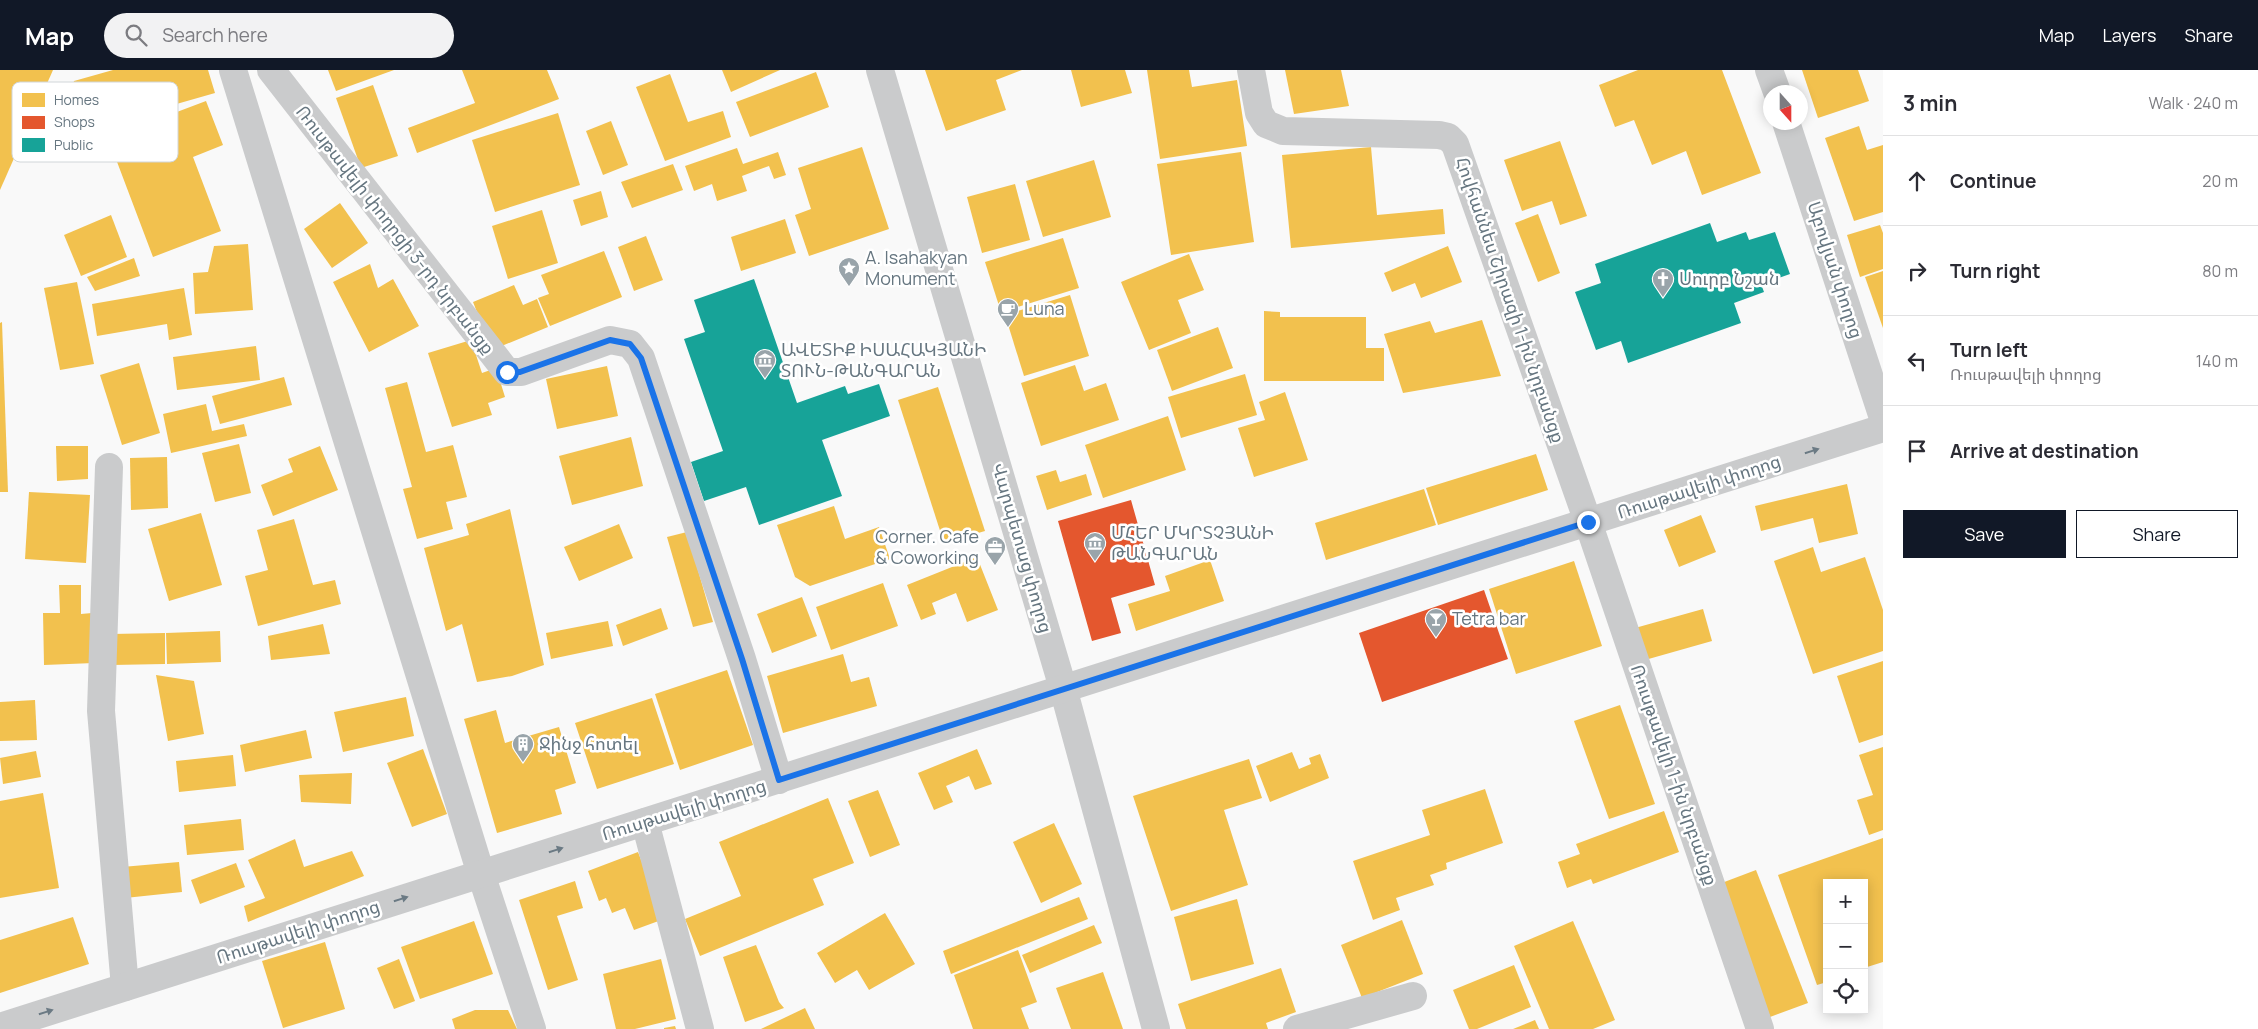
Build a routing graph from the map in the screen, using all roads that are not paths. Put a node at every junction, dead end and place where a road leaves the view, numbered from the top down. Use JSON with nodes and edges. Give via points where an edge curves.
{"nodes":[{"id":1,"x":233,"y":70,"type":"edge"},
{"id":2,"x":271,"y":70,"type":"edge"},
{"id":3,"x":880,"y":70,"type":"edge"},
{"id":4,"x":1251,"y":70,"type":"edge"},
{"id":5,"x":1769,"y":70,"type":"edge"},
{"id":6,"x":1774,"y":85,"type":"edge"},
{"id":7,"x":1789,"y":130,"type":"edge"},
{"id":8,"x":1883,"y":418,"type":"edge"},
{"id":9,"x":1883,"y":428,"type":"edge"},
{"id":10,"x":109,"y":467,"type":"dead end"},
{"id":11,"x":1588,"y":522,"type":"junction"},
{"id":12,"x":1063,"y":688,"type":"junction"},
{"id":13,"x":779,"y":780,"type":"junction"},
{"id":14,"x":645,"y":822,"type":"junction"},
{"id":15,"x":481,"y":874,"type":"junction"},
{"id":16,"x":125,"y":987,"type":"junction"},
{"id":17,"x":1413,"y":996,"type":"dead end"},
{"id":18,"x":0,"y":1027,"type":"edge"},
{"id":19,"x":532,"y":1029,"type":"edge"},
{"id":20,"x":700,"y":1029,"type":"edge"},
{"id":21,"x":1156,"y":1029,"type":"edge"},
{"id":22,"x":1297,"y":1029,"type":"edge"},
{"id":23,"x":1760,"y":1029,"type":"edge"}],
"edges":[{"from":1,"to":15,"type":"street"},
{"from":2,"to":13,"type":"street","name":"Ռուսթավելի փողոցի 3-րդ նրբանցք","via":[[507,372],[520,372],[610,340],[630,344],[641,358]]},
{"from":3,"to":12,"type":"street","name":"Վարպետաց փողոց"},
{"from":4,"to":11,"type":"street","name":"Հովհաննես Շիրազի 1-ին նրբանցք","via":[[1259,113],[1266,124],[1283,131],[1439,135],[1448,137],[1455,144]]},
{"from":5,"to":6,"type":"street"},
{"from":7,"to":8,"type":"street","name":"Աբովյան փողոց"},
{"from":11,"to":9,"type":"street","name":"Ռուսթավելի փողոց","one_way":true},
{"from":10,"to":16,"type":"street","via":[[101,711]]},
{"from":11,"to":12,"type":"street","name":"Ռուսթավելի փողոց"},
{"from":11,"to":23,"type":"street","name":"Ռուսթավելի 1-ին նրբանցք"},
{"from":12,"to":13,"type":"street","name":"Ռուսթավելի փողոց"},
{"from":12,"to":21,"type":"street","name":"Վարպետաց փողոց"},
{"from":13,"to":14,"type":"street","name":"Ռուսթավելի փողոց"},
{"from":15,"to":14,"type":"street","name":"Ռուսթավելի փողոց","one_way":true},
{"from":14,"to":20,"type":"street"},
{"from":16,"to":15,"type":"street","name":"Ռուսթավելի փողոց","one_way":true},
{"from":15,"to":19,"type":"street"},
{"from":18,"to":16,"type":"street","name":"Ռուսթավելի փողոց","one_way":true},
{"from":17,"to":22,"type":"street"}]}
